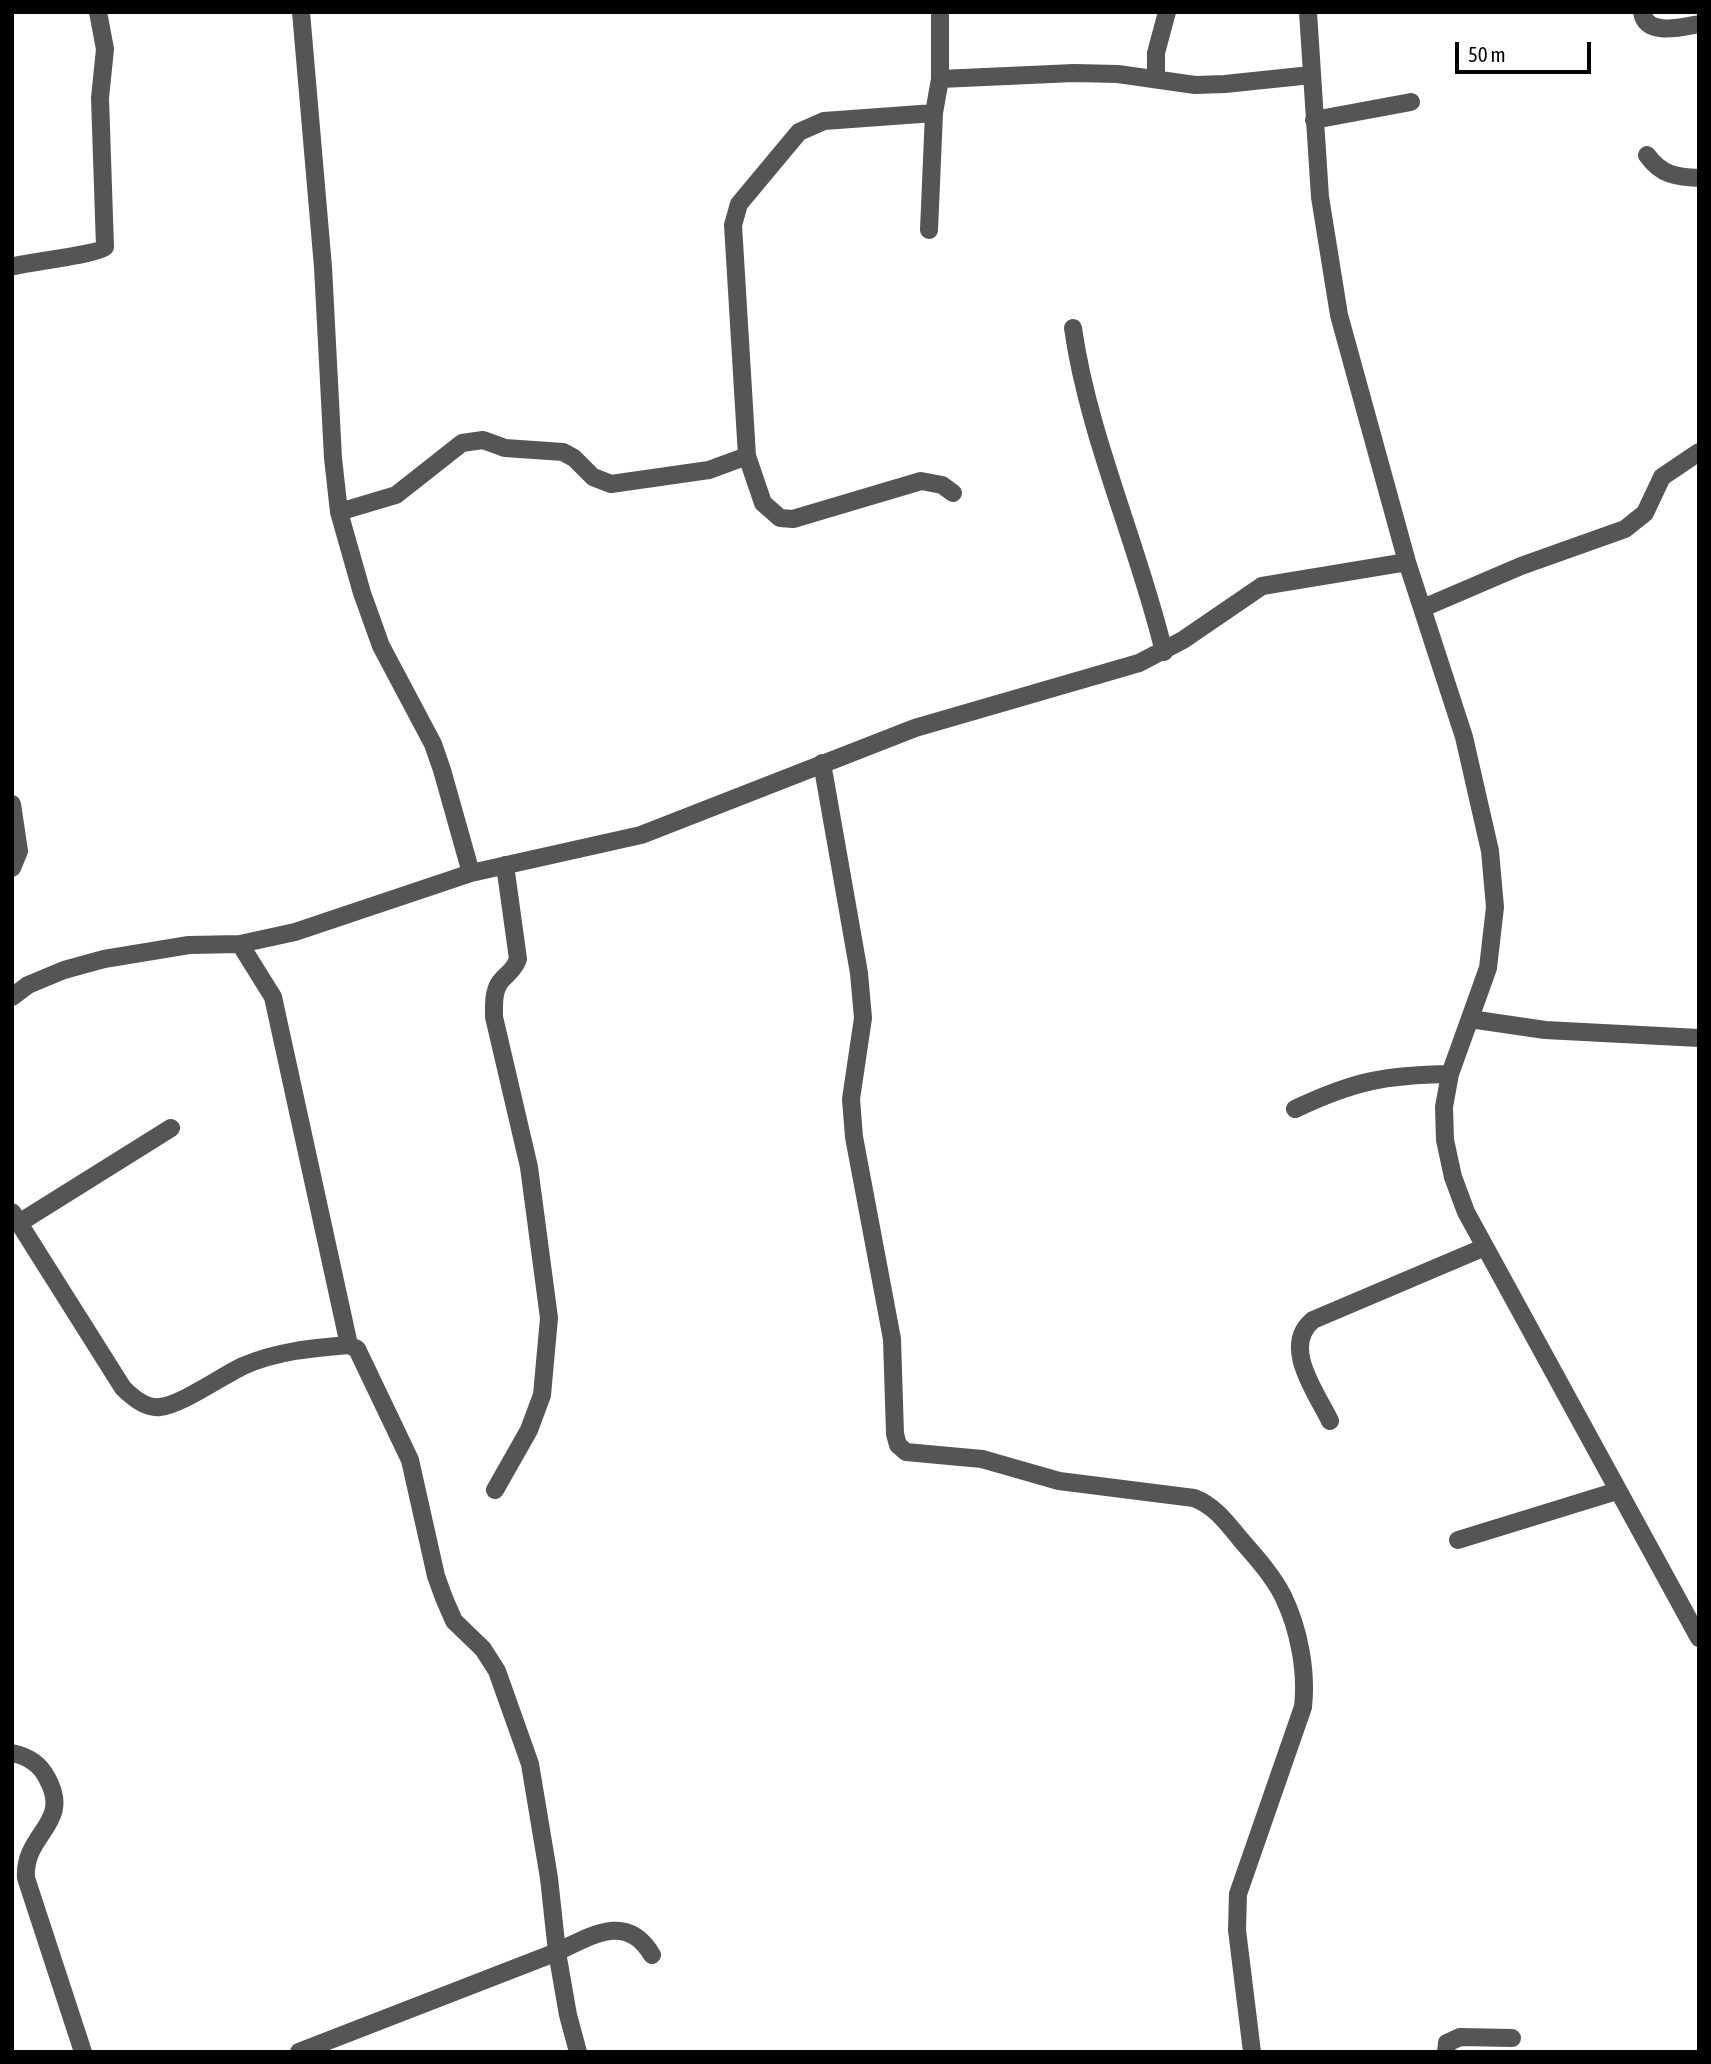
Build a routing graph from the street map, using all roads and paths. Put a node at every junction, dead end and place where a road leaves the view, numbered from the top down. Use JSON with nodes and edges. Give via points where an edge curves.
{"nodes":[{"id":1,"x":98,"y":12,"type":"edge"},
{"id":2,"x":301,"y":12,"type":"edge"},
{"id":3,"x":940,"y":12,"type":"edge"},
{"id":4,"x":1167,"y":12,"type":"edge"},
{"id":5,"x":1308,"y":12,"type":"edge"},
{"id":6,"x":1642,"y":12,"type":"edge"},
{"id":7,"x":1699,"y":24,"type":"edge"},
{"id":8,"x":1311,"y":75,"type":"junction"},
{"id":9,"x":940,"y":79,"type":"junction"},
{"id":10,"x":1156,"y":79,"type":"junction"},
{"id":11,"x":1410,"y":102,"type":"dead end"},
{"id":12,"x":934,"y":113,"type":"junction"},
{"id":13,"x":1314,"y":120,"type":"junction"},
{"id":14,"x":1647,"y":155,"type":"dead end"},
{"id":15,"x":1699,"y":178,"type":"edge"},
{"id":16,"x":929,"y":230,"type":"dead end"},
{"id":17,"x":15,"y":266,"type":"dead end"},
{"id":18,"x":1073,"y":328,"type":"dead end"},
{"id":19,"x":1699,"y":452,"type":"edge"},
{"id":20,"x":747,"y":456,"type":"junction"},
{"id":21,"x":953,"y":493,"type":"dead end"},
{"id":22,"x":339,"y":512,"type":"junction"},
{"id":23,"x":1407,"y":562,"type":"junction"},
{"id":24,"x":1423,"y":608,"type":"junction"},
{"id":25,"x":1164,"y":652,"type":"junction"},
{"id":26,"x":822,"y":763,"type":"junction"},
{"id":27,"x":12,"y":804,"type":"edge"},
{"id":28,"x":505,"y":865,"type":"junction"},
{"id":29,"x":12,"y":868,"type":"edge"},
{"id":30,"x":471,"y":873,"type":"junction"},
{"id":31,"x":240,"y":944,"type":"junction"},
{"id":32,"x":12,"y":997,"type":"edge"},
{"id":33,"x":1470,"y":1019,"type":"junction"},
{"id":34,"x":1699,"y":1038,"type":"edge"},
{"id":35,"x":1450,"y":1074,"type":"junction"},
{"id":36,"x":1295,"y":1109,"type":"dead end"},
{"id":37,"x":171,"y":1128,"type":"dead end"},
{"id":38,"x":16,"y":1218,"type":"edge"},
{"id":39,"x":1485,"y":1247,"type":"junction"},
{"id":40,"x":349,"y":1345,"type":"junction"},
{"id":41,"x":1330,"y":1421,"type":"dead end"},
{"id":42,"x":495,"y":1490,"type":"dead end"},
{"id":43,"x":1617,"y":1491,"type":"junction"},
{"id":44,"x":1458,"y":1540,"type":"dead end"},
{"id":45,"x":1699,"y":1638,"type":"edge"},
{"id":46,"x":12,"y":1753,"type":"edge"},
{"id":47,"x":556,"y":1952,"type":"junction"},
{"id":48,"x":652,"y":1955,"type":"dead end"},
{"id":49,"x":1512,"y":2038,"type":"dead end"},
{"id":50,"x":83,"y":2052,"type":"edge"},
{"id":51,"x":299,"y":2052,"type":"edge"},
{"id":52,"x":578,"y":2052,"type":"edge"},
{"id":53,"x":1252,"y":2052,"type":"edge"},
{"id":54,"x":1446,"y":2052,"type":"edge"}],
"edges":[{"from":1,"to":17,"type":"street","via":[[106,49],[100,98],[105,247],[94,254],[57,256]]},
{"from":2,"to":22,"type":"street"},
{"from":3,"to":9,"type":"street"},
{"from":4,"to":10,"type":"street","via":[[1156,53]]},
{"from":5,"to":8,"type":"street"},
{"from":6,"to":7,"type":"street","via":[[1651,26],[1675,29]]},
{"from":8,"to":10,"type":"street","via":[[1225,85]]},
{"from":8,"to":13,"type":"street"},
{"from":9,"to":10,"type":"street","via":[[1074,73]]},
{"from":9,"to":12,"type":"street"},
{"from":11,"to":13,"type":"street"},
{"from":12,"to":16,"type":"street"},
{"from":12,"to":20,"type":"street","via":[[811,125],[799,132],[739,204],[733,225]]},
{"from":13,"to":23,"type":"street","via":[[1320,197],[1339,315]]},
{"from":14,"to":15,"type":"street","via":[[1663,172]]},
{"from":18,"to":25,"type":"street","via":[[1080,374],[1149,589]]},
{"from":19,"to":24,"type":"street","via":[[1662,477],[1645,513],[1625,529]]},
{"from":20,"to":21,"type":"street","via":[[763,503],[780,518],[793,519],[921,481],[933,481]]},
{"from":20,"to":22,"type":"street","via":[[709,470],[611,484],[593,477],[563,452],[473,439],[396,495]]},
{"from":22,"to":30,"type":"street","via":[[382,646],[433,744]]},
{"from":23,"to":24,"type":"street"},
{"from":23,"to":25,"type":"street","via":[[1262,586]]},
{"from":24,"to":33,"type":"street","via":[[1464,737],[1494,880],[1494,936]]},
{"from":25,"to":26,"type":"street","via":[[915,728]]},
{"from":26,"to":28,"type":"street","via":[[640,835]]},
{"from":26,"to":53,"type":"street","via":[[859,973],[863,1018],[851,1099],[854,1137],[892,1339],[898,1445],[906,1452],[982,1459],[1059,1481],[1205,1502],[1264,1567],[1283,1597],[1305,1685],[1303,1707],[1238,1894],[1236,1920]]},
{"from":27,"to":29,"type":"street","via":[[19,851]]},
{"from":28,"to":30,"type":"street"},
{"from":28,"to":42,"type":"street","via":[[518,959],[494,996],[494,1017],[528,1167],[549,1318],[542,1395],[529,1430]]},
{"from":30,"to":31,"type":"street","via":[[295,932]]},
{"from":31,"to":32,"type":"street","via":[[189,945],[104,960],[64,970]]},
{"from":31,"to":40,"type":"street","via":[[273,997]]},
{"from":33,"to":34,"type":"street","via":[[1545,1030]]},
{"from":33,"to":35,"type":"street"},
{"from":35,"to":36,"type":"street","via":[[1372,1080]]},
{"from":35,"to":39,"type":"street","via":[[1444,1107],[1452,1177]]},
{"from":37,"to":38,"type":"street"},
{"from":38,"to":40,"type":"street","via":[[123,1388],[149,1405],[160,1408],[278,1354]]},
{"from":39,"to":41,"type":"street","via":[[1304,1327],[1300,1357]]},
{"from":39,"to":43,"type":"street"},
{"from":40,"to":47,"type":"street","via":[[357,1349],[404,1445],[444,1598],[454,1621],[483,1649],[497,1671],[530,1764]]},
{"from":43,"to":44,"type":"street"},
{"from":43,"to":45,"type":"street"},
{"from":46,"to":50,"type":"street","via":[[33,1761],[45,1773],[57,1799],[53,1817],[25,1862],[26,1878]]},
{"from":47,"to":48,"type":"street","via":[[602,1932],[621,1930],[639,1937]]},
{"from":47,"to":51,"type":"street"},
{"from":47,"to":52,"type":"street"},
{"from":49,"to":54,"type":"street","via":[[1460,2037],[1447,2043]]}]}
